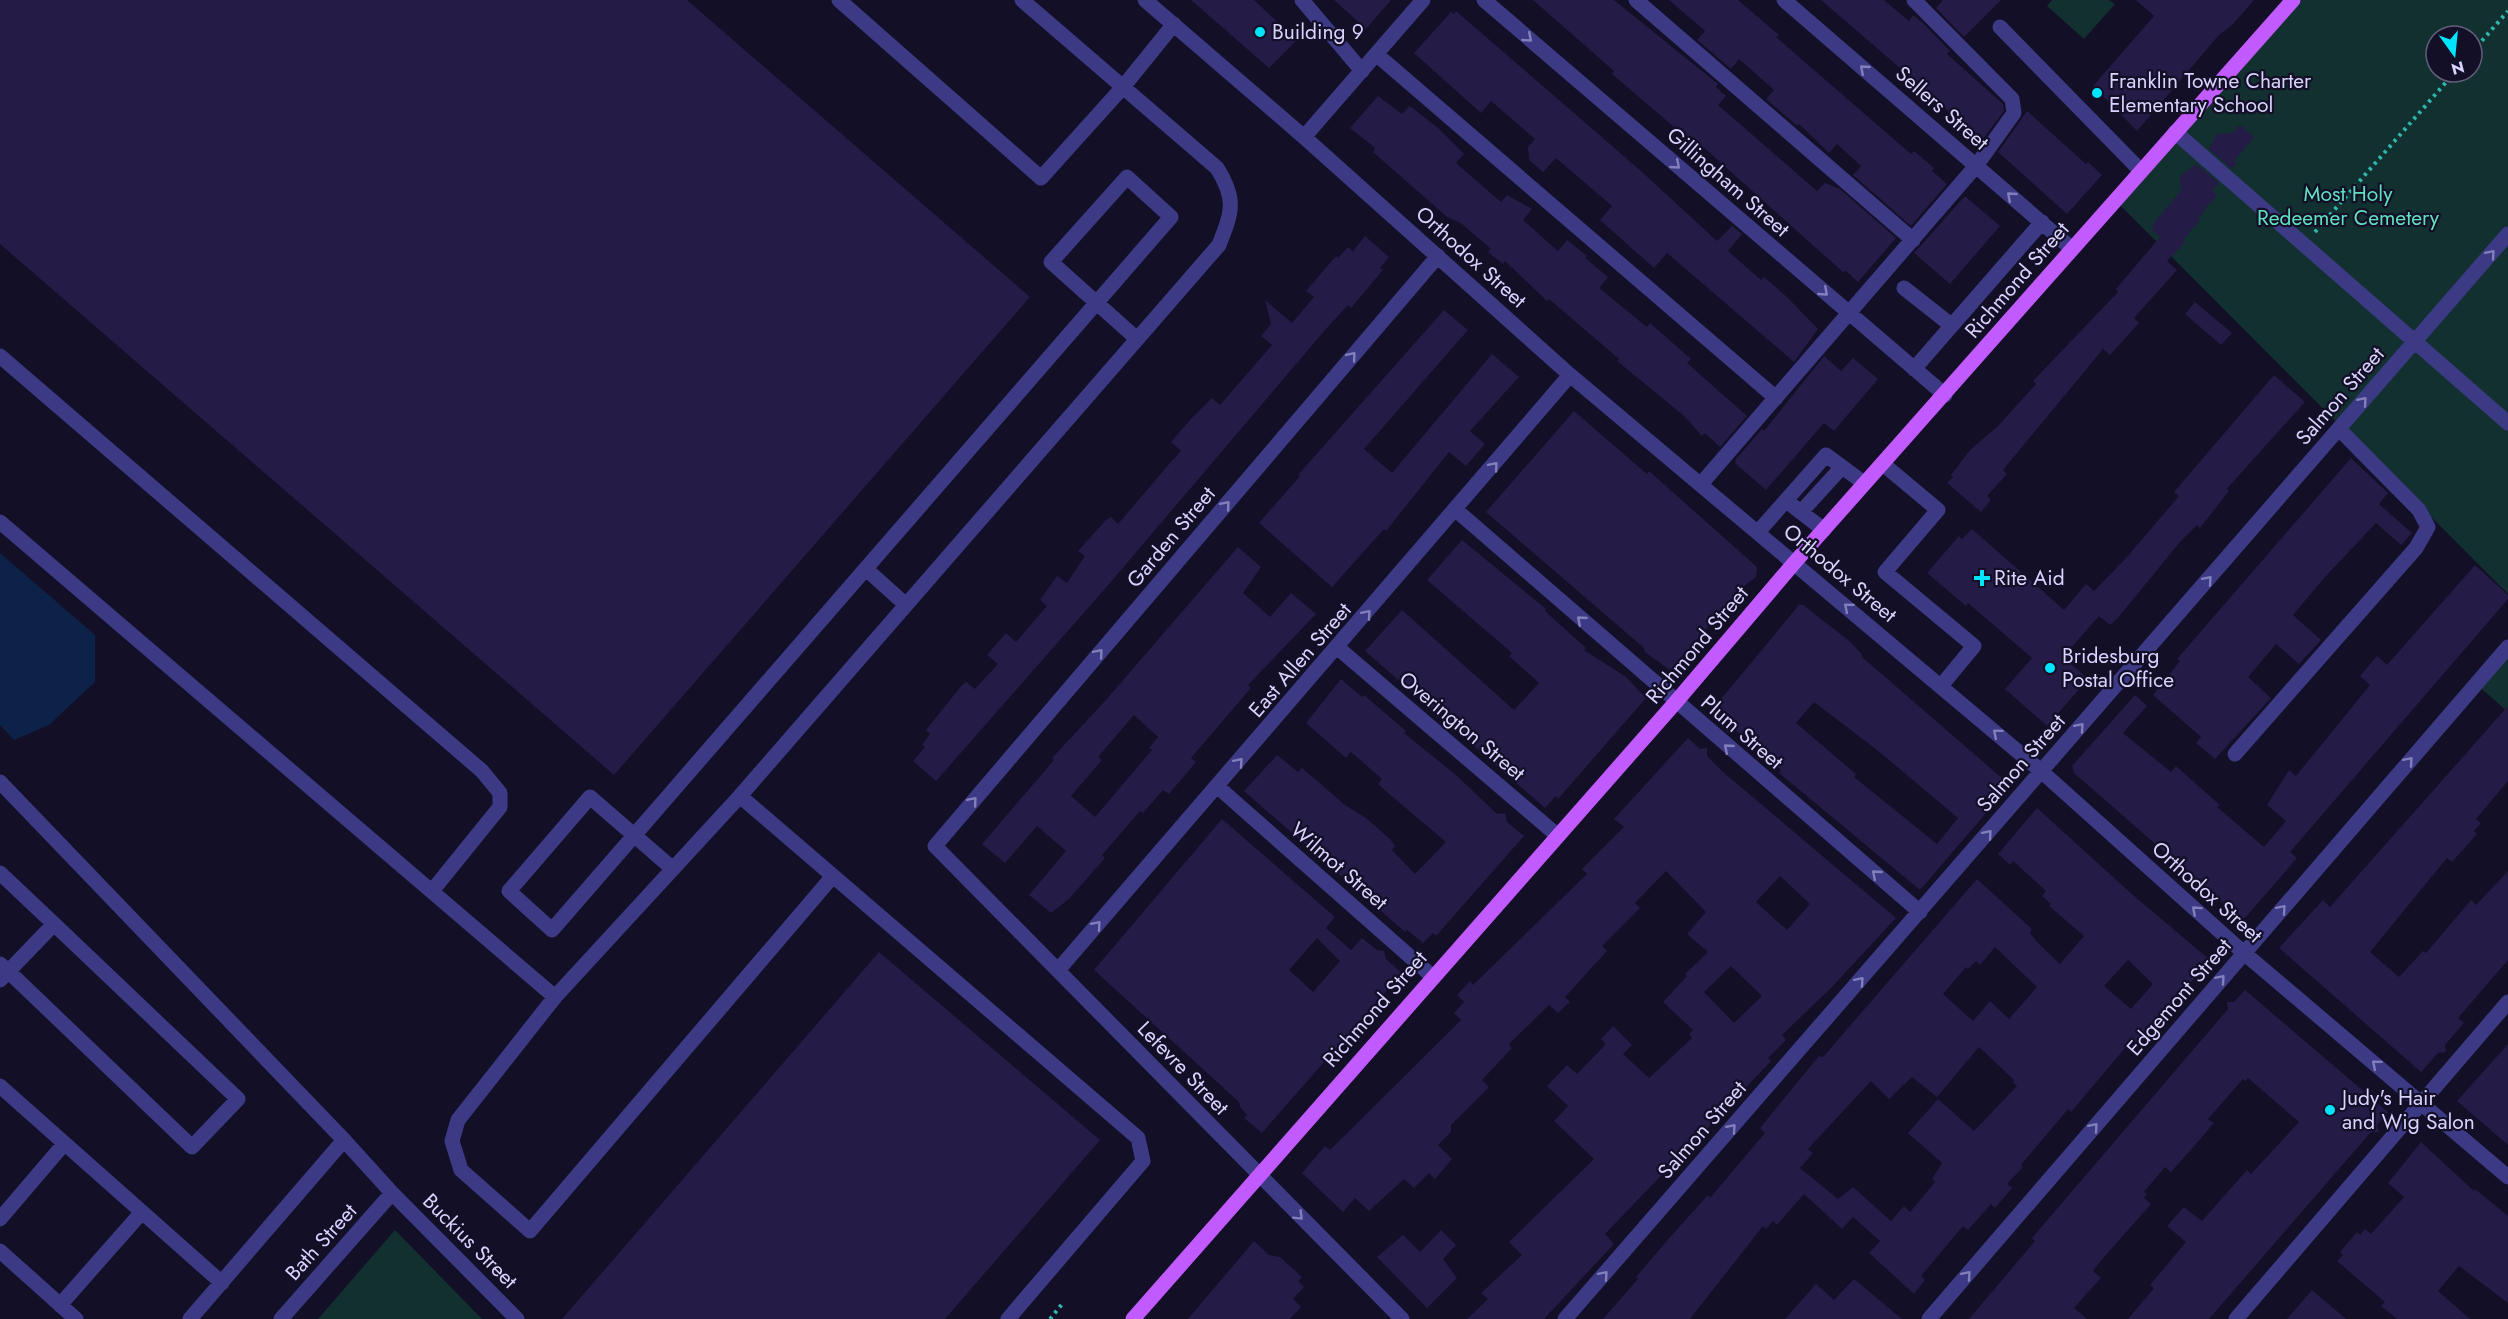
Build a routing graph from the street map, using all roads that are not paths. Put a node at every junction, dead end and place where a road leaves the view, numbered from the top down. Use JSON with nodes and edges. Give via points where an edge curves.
{"nodes":[{"id":1,"x":839,"y":0,"type":"edge"},
{"id":2,"x":1022,"y":0,"type":"edge"},
{"id":3,"x":1145,"y":0,"type":"edge"},
{"id":4,"x":1302,"y":0,"type":"edge"},
{"id":5,"x":1423,"y":0,"type":"edge"},
{"id":6,"x":1484,"y":0,"type":"edge"},
{"id":7,"x":1636,"y":0,"type":"edge"},
{"id":8,"x":1784,"y":0,"type":"edge"},
{"id":9,"x":1914,"y":0,"type":"edge"},
{"id":10,"x":2294,"y":0,"type":"edge"},
{"id":11,"x":1174,"y":24,"type":"junction"},
{"id":12,"x":2000,"y":27,"type":"dead end"},
{"id":13,"x":1376,"y":54,"type":"junction"},
{"id":14,"x":1362,"y":70,"type":"junction"},
{"id":15,"x":1123,"y":87,"type":"junction"},
{"id":16,"x":2175,"y":132,"type":"junction"},
{"id":17,"x":1304,"y":137,"type":"junction"},
{"id":18,"x":1976,"y":166,"type":"junction"},
{"id":19,"x":2141,"y":171,"type":"junction"},
{"id":20,"x":2042,"y":222,"type":"junction"},
{"id":21,"x":2508,"y":234,"type":"edge"},
{"id":22,"x":1913,"y":240,"type":"junction"},
{"id":23,"x":2072,"y":248,"type":"junction"},
{"id":24,"x":1438,"y":255,"type":"junction"},
{"id":25,"x":1904,"y":288,"type":"dead end"},
{"id":26,"x":1097,"y":303,"type":"junction"},
{"id":27,"x":1849,"y":313,"type":"junction"},
{"id":28,"x":1951,"y":325,"type":"junction"},
{"id":29,"x":1137,"y":339,"type":"junction"},
{"id":30,"x":2413,"y":343,"type":"junction"},
{"id":31,"x":0,"y":356,"type":"edge"},
{"id":32,"x":1914,"y":369,"type":"junction"},
{"id":33,"x":1570,"y":375,"type":"junction"},
{"id":34,"x":1945,"y":395,"type":"junction"},
{"id":35,"x":1776,"y":398,"type":"junction"},
{"id":36,"x":2508,"y":423,"type":"edge"},
{"id":37,"x":2339,"y":429,"type":"junction"},
{"id":38,"x":1883,"y":464,"type":"junction"},
{"id":39,"x":1842,"y":467,"type":"junction"},
{"id":40,"x":1864,"y":483,"type":"junction"},
{"id":41,"x":1701,"y":484,"type":"junction"},
{"id":42,"x":1785,"y":500,"type":"junction"},
{"id":43,"x":1456,"y":510,"type":"junction"},
{"id":44,"x":1802,"y":512,"type":"junction"},
{"id":45,"x":0,"y":522,"type":"edge"},
{"id":46,"x":1824,"y":530,"type":"junction"},
{"id":47,"x":1758,"y":532,"type":"junction"},
{"id":48,"x":1795,"y":562,"type":"junction"},
{"id":49,"x":866,"y":568,"type":"junction"},
{"id":50,"x":906,"y":605,"type":"junction"},
{"id":51,"x":2508,"y":647,"type":"edge"},
{"id":52,"x":1338,"y":648,"type":"junction"},
{"id":53,"x":1941,"y":686,"type":"junction"},
{"id":54,"x":1675,"y":703,"type":"junction"},
{"id":55,"x":2235,"y":754,"type":"dead end"},
{"id":56,"x":2042,"y":771,"type":"junction"},
{"id":57,"x":0,"y":782,"type":"edge"},
{"id":58,"x":1218,"y":787,"type":"junction"},
{"id":59,"x":740,"y":796,"type":"junction"},
{"id":60,"x":634,"y":835,"type":"junction"},
{"id":61,"x":1558,"y":836,"type":"junction"},
{"id":62,"x":935,"y":846,"type":"joint"},
{"id":63,"x":674,"y":869,"type":"junction"},
{"id":64,"x":0,"y":873,"type":"edge"},
{"id":65,"x":833,"y":876,"type":"junction"},
{"id":66,"x":432,"y":891,"type":"junction"},
{"id":67,"x":1920,"y":912,"type":"junction"},
{"id":68,"x":54,"y":924,"type":"junction"},
{"id":69,"x":2244,"y":953,"type":"junction"},
{"id":70,"x":1059,"y":969,"type":"junction"},
{"id":71,"x":3,"y":972,"type":"edge"},
{"id":72,"x":1432,"y":976,"type":"junction"},
{"id":73,"x":555,"y":998,"type":"junction"},
{"id":74,"x":2508,"y":1002,"type":"edge"},
{"id":75,"x":0,"y":1086,"type":"edge"},
{"id":76,"x":2421,"y":1102,"type":"junction"},
{"id":77,"x":344,"y":1140,"type":"junction"},
{"id":78,"x":64,"y":1144,"type":"junction"},
{"id":79,"x":1258,"y":1175,"type":"junction"},
{"id":80,"x":2508,"y":1177,"type":"edge"},
{"id":81,"x":392,"y":1193,"type":"junction"},
{"id":82,"x":142,"y":1212,"type":"junction"},
{"id":83,"x":0,"y":1219,"type":"edge"},
{"id":84,"x":0,"y":1251,"type":"edge"},
{"id":85,"x":222,"y":1283,"type":"junction"},
{"id":86,"x":60,"y":1305,"type":"junction"},
{"id":87,"x":76,"y":1319,"type":"edge"},
{"id":88,"x":190,"y":1319,"type":"edge"},
{"id":89,"x":281,"y":1319,"type":"edge"},
{"id":90,"x":517,"y":1319,"type":"edge"},
{"id":91,"x":1008,"y":1319,"type":"edge"},
{"id":92,"x":1133,"y":1319,"type":"edge"},
{"id":93,"x":1402,"y":1319,"type":"edge"},
{"id":94,"x":1565,"y":1319,"type":"edge"},
{"id":95,"x":1929,"y":1319,"type":"edge"},
{"id":96,"x":2236,"y":1319,"type":"edge"}],
"edges":[{"from":1,"to":15,"type":"street","via":[[1041,178]]},
{"from":2,"to":15,"type":"street"},
{"from":3,"to":11,"type":"street","name":"Orthodox Street"},
{"from":4,"to":14,"type":"street"},
{"from":5,"to":13,"type":"street"},
{"from":6,"to":27,"type":"street","name":"Gillingham Street","one_way":true},
{"from":7,"to":22,"type":"street"},
{"from":18,"to":8,"type":"street","name":"Sellers Street","one_way":true},
{"from":9,"to":18,"type":"street","via":[[2012,99],[2014,112]]},
{"from":10,"to":16,"type":"main road","name":"Richmond Street"},
{"from":11,"to":15,"type":"street"},
{"from":11,"to":17,"type":"street","name":"Orthodox Street"},
{"from":12,"to":19,"type":"street"},
{"from":13,"to":14,"type":"street"},
{"from":13,"to":35,"type":"street"},
{"from":14,"to":17,"type":"street"},
{"from":15,"to":29,"type":"street","via":[[1217,168],[1228,185],[1232,213],[1219,245]]},
{"from":16,"to":19,"type":"main road","name":"Richmond Street"},
{"from":16,"to":30,"type":"street"},
{"from":17,"to":24,"type":"street","name":"Orthodox Street"},
{"from":20,"to":18,"type":"street","name":"Sellers Street","one_way":true},
{"from":18,"to":22,"type":"street"},
{"from":19,"to":23,"type":"main road","name":"Richmond Street"},
{"from":20,"to":23,"type":"street","name":"Sellers Street"},
{"from":20,"to":28,"type":"street"},
{"from":30,"to":21,"type":"street","name":"Salmon Street","one_way":true},
{"from":22,"to":27,"type":"street"},
{"from":23,"to":34,"type":"main road","name":"Richmond Street"},
{"from":24,"to":33,"type":"street","name":"Orthodox Street"},
{"from":62,"to":24,"type":"street","name":"Garden Street","one_way":true},
{"from":25,"to":28,"type":"street"},
{"from":26,"to":26,"type":"street","via":[[1051,262],[1127,177],[1171,217]]},
{"from":26,"to":29,"type":"street"},
{"from":26,"to":49,"type":"street"},
{"from":27,"to":32,"type":"street","name":"Gillingham Street"},
{"from":27,"to":35,"type":"street"},
{"from":28,"to":32,"type":"street"},
{"from":29,"to":50,"type":"street"},
{"from":30,"to":36,"type":"street"},
{"from":37,"to":30,"type":"street","name":"Salmon Street","one_way":true},
{"from":31,"to":66,"type":"street","via":[[482,771],[500,792],[500,807]]},
{"from":32,"to":34,"type":"street","name":"Gillingham Street"},
{"from":33,"to":41,"type":"street","name":"Orthodox Street"},
{"from":43,"to":33,"type":"street","name":"East Allen Street","one_way":true},
{"from":34,"to":38,"type":"main road","name":"Richmond Street"},
{"from":35,"to":41,"type":"street"},
{"from":37,"to":55,"type":"street","via":[[2419,510],[2428,528],[2416,548]]},
{"from":56,"to":37,"type":"street","name":"Salmon Street","one_way":true},
{"from":38,"to":40,"type":"main road","name":"Richmond Street"},
{"from":38,"to":53,"type":"street","via":[[1938,510],[1885,572],[1974,646]]},
{"from":39,"to":40,"type":"street"},
{"from":39,"to":42,"type":"street","via":[[1826,455]]},
{"from":39,"to":44,"type":"street"},
{"from":40,"to":46,"type":"main road","name":"Richmond Street"},
{"from":41,"to":47,"type":"street","name":"Orthodox Street"},
{"from":42,"to":44,"type":"street"},
{"from":42,"to":47,"type":"street"},
{"from":52,"to":43,"type":"street","name":"East Allen Street","one_way":true},
{"from":54,"to":43,"type":"street","name":"Plum Street","one_way":true},
{"from":44,"to":46,"type":"street"},
{"from":45,"to":66,"type":"street"},
{"from":46,"to":48,"type":"main road","name":"Richmond Street"},
{"from":47,"to":48,"type":"street","name":"Orthodox Street"},
{"from":53,"to":48,"type":"street","name":"Orthodox Street","one_way":true},
{"from":48,"to":54,"type":"main road","name":"Richmond Street"},
{"from":49,"to":50,"type":"street"},
{"from":49,"to":60,"type":"street"},
{"from":50,"to":59,"type":"street"},
{"from":69,"to":51,"type":"street","name":"Edgemont Street","one_way":true},
{"from":58,"to":52,"type":"street","name":"East Allen Street","one_way":true},
{"from":52,"to":61,"type":"street","name":"Overington Street"},
{"from":56,"to":53,"type":"street","name":"Orthodox Street","one_way":true},
{"from":54,"to":61,"type":"main road","name":"Richmond Street"},
{"from":67,"to":54,"type":"street","name":"Plum Street","one_way":true},
{"from":67,"to":56,"type":"street","name":"Salmon Street","one_way":true},
{"from":69,"to":56,"type":"street","name":"Orthodox Street","one_way":true},
{"from":57,"to":77,"type":"street","name":"Buckius Street"},
{"from":70,"to":58,"type":"street","name":"East Allen Street","one_way":true},
{"from":58,"to":72,"type":"street","name":"Wilmot Street"},
{"from":59,"to":63,"type":"street"},
{"from":59,"to":65,"type":"street"},
{"from":60,"to":60,"type":"street","via":[[552,930],[509,891],[590,797]]},
{"from":60,"to":63,"type":"street"},
{"from":61,"to":72,"type":"main road","name":"Richmond Street"},
{"from":62,"to":70,"type":"street","name":"Lefevre Street"},
{"from":63,"to":73,"type":"street"},
{"from":64,"to":68,"type":"street"},
{"from":65,"to":73,"type":"street","via":[[530,1231],[461,1170],[452,1141],[458,1120]]},
{"from":65,"to":91,"type":"street","via":[[1138,1138],[1143,1161]]},
{"from":66,"to":73,"type":"street"},
{"from":94,"to":67,"type":"street","name":"Salmon Street","one_way":true},
{"from":68,"to":71,"type":"street"},
{"from":68,"to":71,"type":"street","via":[[238,1099],[192,1147]]},
{"from":76,"to":69,"type":"street","name":"Orthodox Street","one_way":true},
{"from":95,"to":69,"type":"street","name":"Edgemont Street","one_way":true},
{"from":70,"to":79,"type":"street","name":"Lefevre Street"},
{"from":72,"to":79,"type":"main road","name":"Richmond Street"},
{"from":74,"to":76,"type":"street"},
{"from":75,"to":78,"type":"street"},
{"from":76,"to":80,"type":"street","name":"Orthodox Street"},
{"from":76,"to":96,"type":"street"},
{"from":77,"to":81,"type":"street","name":"Buckius Street"},
{"from":77,"to":85,"type":"street"},
{"from":78,"to":82,"type":"street"},
{"from":78,"to":83,"type":"street"},
{"from":79,"to":92,"type":"main road","name":"Richmond Street"},
{"from":79,"to":93,"type":"street","name":"Lefevre Street","one_way":true},
{"from":81,"to":89,"type":"street","name":"Bath Street"},
{"from":81,"to":90,"type":"street","name":"Buckius Street"},
{"from":82,"to":85,"type":"street"},
{"from":82,"to":86,"type":"street"},
{"from":84,"to":86,"type":"street"},
{"from":85,"to":88,"type":"street"},
{"from":86,"to":87,"type":"street"}]}
